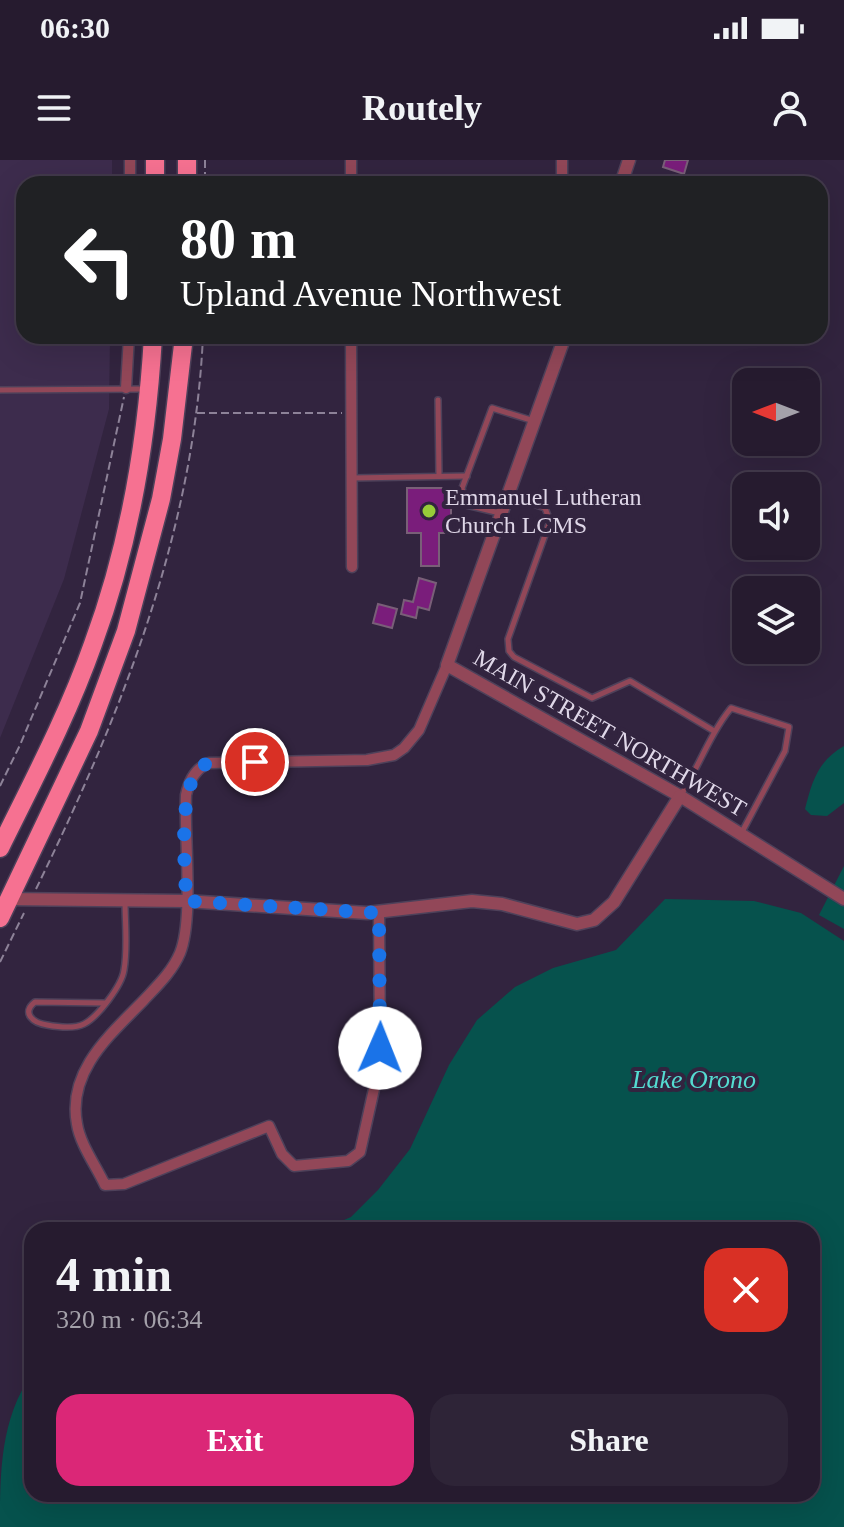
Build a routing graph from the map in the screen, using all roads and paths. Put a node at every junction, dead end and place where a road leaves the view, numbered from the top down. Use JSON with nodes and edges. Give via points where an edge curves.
{"nodes":[{"id":1,"x":129,"y":344,"type":"edge"},
{"id":2,"x":155,"y":344,"type":"edge"},
{"id":3,"x":181,"y":344,"type":"edge"},
{"id":4,"x":351,"y":344,"type":"edge"},
{"id":5,"x":562,"y":344,"type":"edge"},
{"id":6,"x":126,"y":388,"type":"junction"},
{"id":7,"x":0,"y":390,"type":"edge"},
{"id":8,"x":164,"y":390,"type":"junction"},
{"id":9,"x":438,"y":400,"type":"dead end"},
{"id":10,"x":196,"y":413,"type":"dead end"},
{"id":11,"x":350,"y":413,"type":"junction"},
{"id":12,"x":534,"y":421,"type":"junction"},
{"id":13,"x":439,"y":476,"type":"junction"},
{"id":14,"x":467,"y":476,"type":"junction"},
{"id":15,"x":351,"y":478,"type":"junction"},
{"id":16,"x":507,"y":495,"type":"junction"},
{"id":17,"x":501,"y":513,"type":"junction"},
{"id":18,"x":352,"y":567,"type":"dead end"},
{"id":19,"x":447,"y":665,"type":"junction"},
{"id":20,"x":714,"y":731,"type":"junction"},
{"id":21,"x":0,"y":786,"type":"edge"},
{"id":22,"x":680,"y":796,"type":"junction"},
{"id":23,"x":741,"y":834,"type":"junction"},
{"id":24,"x":0,"y":848,"type":"edge"},
{"id":25,"x":5,"y":899,"type":"edge"},
{"id":26,"x":844,"y":899,"type":"edge"},
{"id":27,"x":125,"y":900,"type":"junction"},
{"id":28,"x":186,"y":901,"type":"junction"},
{"id":29,"x":379,"y":913,"type":"junction"},
{"id":30,"x":0,"y":918,"type":"edge"},
{"id":31,"x":22,"y":918,"type":"dead end"},
{"id":32,"x":0,"y":962,"type":"edge"},
{"id":33,"x":105,"y":1003,"type":"junction"}],
"edges":[{"from":1,"to":6,"type":"street"},
{"from":2,"to":8,"type":"highway"},
{"from":3,"to":8,"type":"highway"},
{"from":4,"to":11,"type":"street"},
{"from":5,"to":12,"type":"street","name":"MAIN STREET NORTHWEST"},
{"from":6,"to":7,"type":"lane"},
{"from":6,"to":8,"type":"lane"},
{"from":6,"to":21,"type":"path","via":[[80,603]]},
{"from":8,"to":24,"type":"highway","via":[[105,611],[73,696]]},
{"from":8,"to":25,"type":"highway","via":[[161,499],[126,631],[89,731]]},
{"from":9,"to":13,"type":"lane"},
{"from":10,"to":11,"type":"path"},
{"from":11,"to":15,"type":"street"},
{"from":12,"to":14,"type":"lane","via":[[492,408]]},
{"from":12,"to":16,"type":"street","name":"MAIN STREET NORTHWEST"},
{"from":13,"to":14,"type":"lane"},
{"from":13,"to":15,"type":"lane"},
{"from":14,"to":17,"type":"lane","via":[[462,488],[466,505]]},
{"from":15,"to":18,"type":"street"},
{"from":16,"to":17,"type":"street","name":"MAIN STREET NORTHWEST"},
{"from":16,"to":20,"type":"lane","via":[[545,508],[550,521],[508,639],[514,657],[592,698],[630,681]]},
{"from":17,"to":19,"type":"street","name":"MAIN STREET NORTHWEST"},
{"from":19,"to":22,"type":"street","name":"MAIN STREET NORTHWEST"},
{"from":19,"to":28,"type":"street","via":[[419,730],[394,755],[202,766],[186,795]]},
{"from":20,"to":22,"type":"lane"},
{"from":20,"to":23,"type":"lane","via":[[731,708],[789,727],[785,751]]},
{"from":22,"to":23,"type":"street","name":"MAIN STREET NORTHWEST"},
{"from":22,"to":29,"type":"street","via":[[619,895],[594,920],[577,924],[472,901]]},
{"from":23,"to":26,"type":"street","name":"MAIN STREET NORTHWEST"},
{"from":25,"to":27,"type":"street"},
{"from":25,"to":30,"type":"highway"},
{"from":27,"to":28,"type":"street"},
{"from":27,"to":33,"type":"lane","via":[[124,969]]},
{"from":28,"to":29,"type":"street"},
{"from":28,"to":29,"type":"street","via":[[176,962],[83,1070],[77,1126],[105,1185],[124,1184],[269,1126],[294,1166],[348,1161],[360,1152],[380,1048]]},
{"from":31,"to":32,"type":"path"},
{"from":33,"to":33,"type":"lane","via":[[82,1025],[44,1025],[28,1013],[29,1006],[42,1001]]}]}
